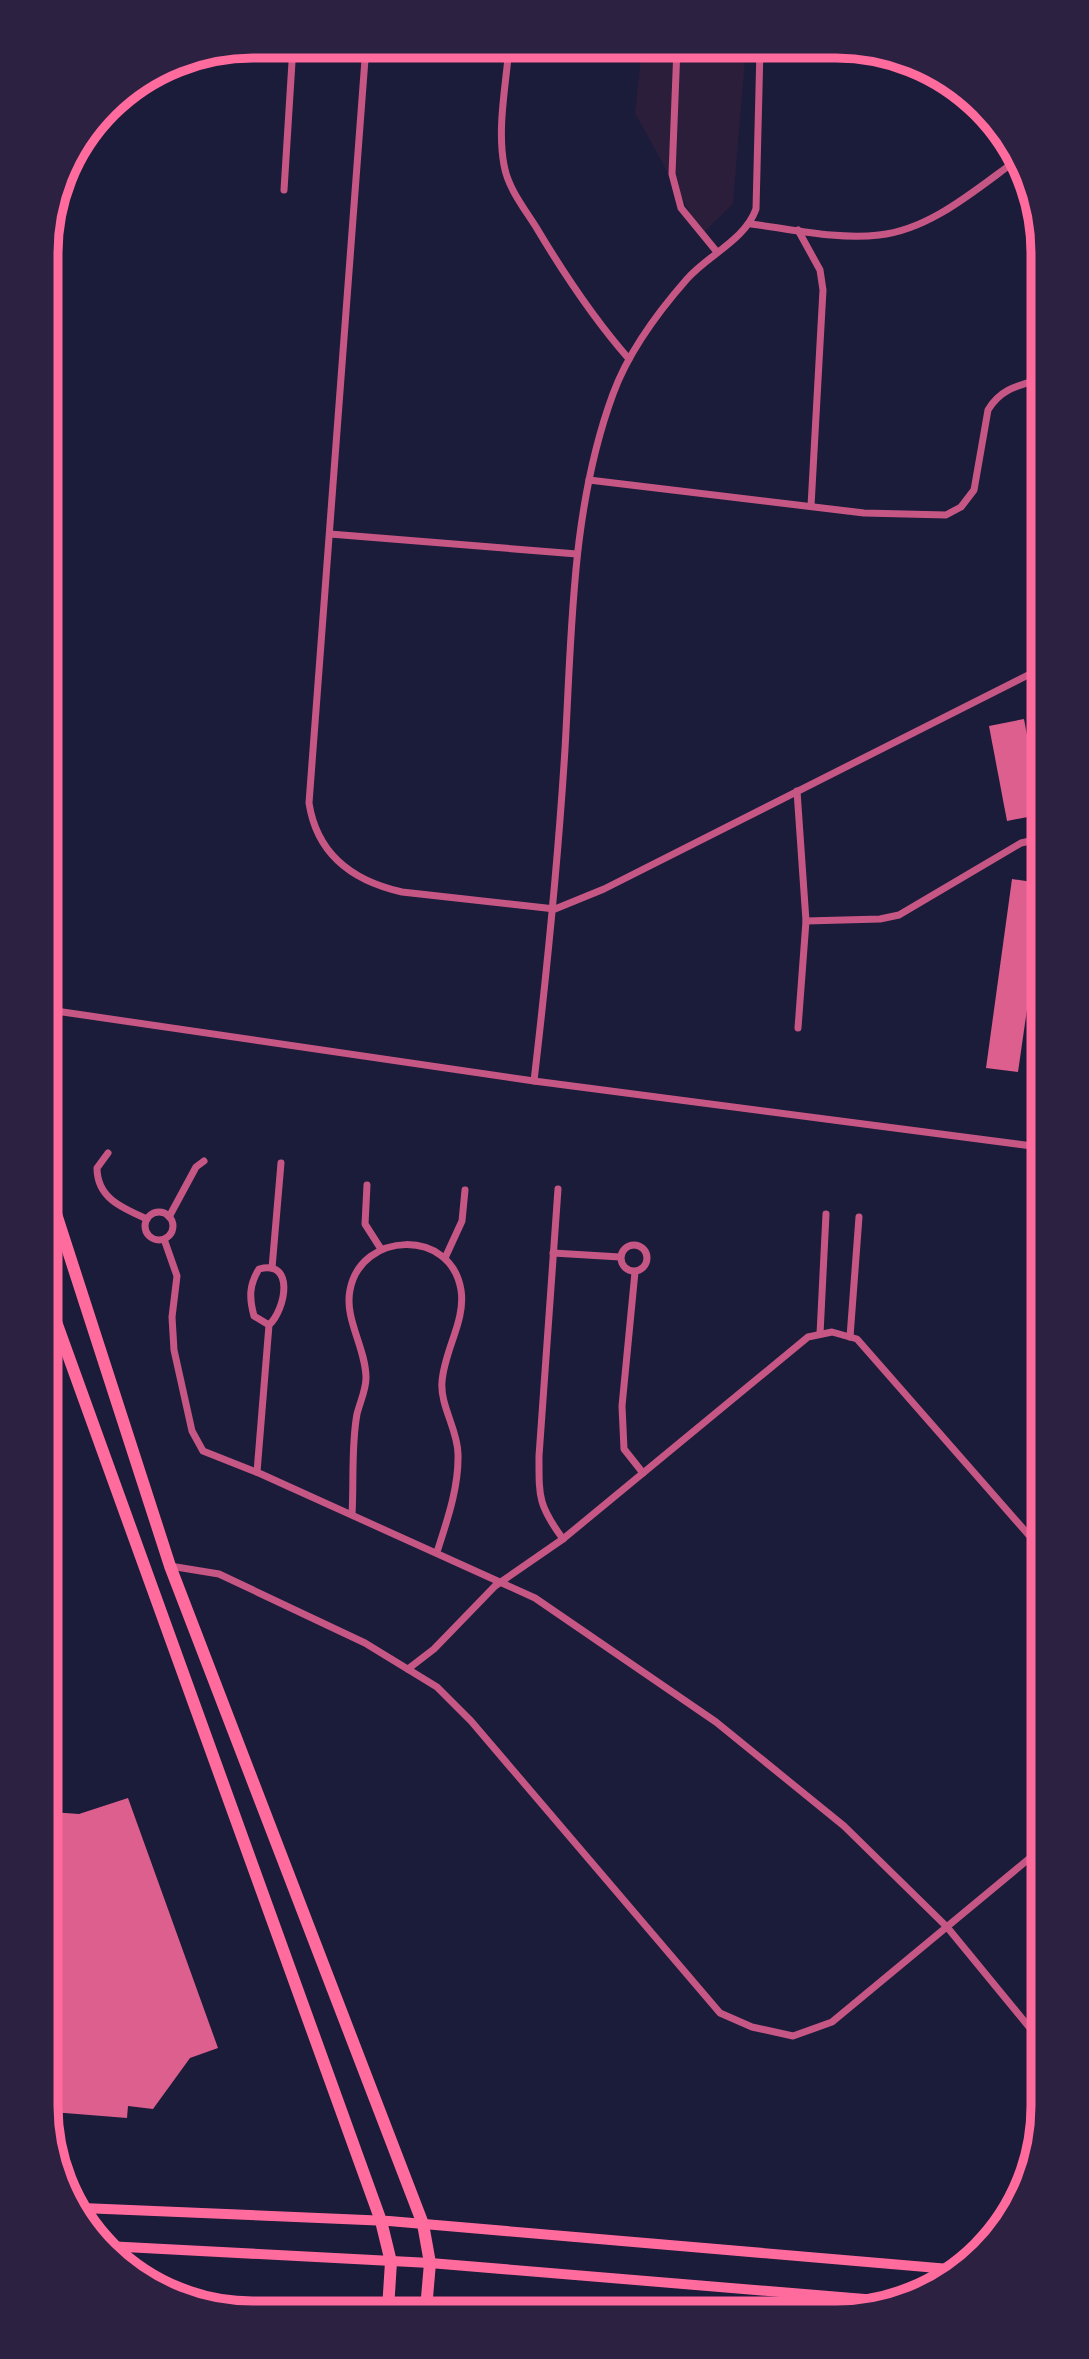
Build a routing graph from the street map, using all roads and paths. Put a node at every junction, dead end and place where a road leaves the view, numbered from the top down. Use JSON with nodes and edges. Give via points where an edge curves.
{"nodes":[{"id":1,"x":292,"y":58,"type":"edge"},
{"id":2,"x":365,"y":58,"type":"edge"},
{"id":3,"x":508,"y":58,"type":"edge"},
{"id":4,"x":677,"y":58,"type":"edge"},
{"id":5,"x":760,"y":58,"type":"edge"},
{"id":6,"x":1010,"y":165,"type":"edge"},
{"id":7,"x":284,"y":190,"type":"dead end"},
{"id":8,"x":751,"y":224,"type":"junction"},
{"id":9,"x":798,"y":230,"type":"junction"},
{"id":10,"x":717,"y":252,"type":"junction"},
{"id":11,"x":629,"y":359,"type":"junction"},
{"id":12,"x":1031,"y":382,"type":"edge"},
{"id":13,"x":589,"y":480,"type":"junction"},
{"id":14,"x":811,"y":506,"type":"junction"},
{"id":15,"x":330,"y":534,"type":"junction"},
{"id":16,"x":577,"y":554,"type":"junction"},
{"id":17,"x":1031,"y":674,"type":"edge"},
{"id":18,"x":797,"y":791,"type":"junction"},
{"id":19,"x":1031,"y":842,"type":"edge"},
{"id":20,"x":555,"y":909,"type":"junction"},
{"id":21,"x":806,"y":921,"type":"junction"},
{"id":22,"x":58,"y":1011,"type":"edge"},
{"id":23,"x":798,"y":1028,"type":"dead end"},
{"id":24,"x":534,"y":1081,"type":"junction"},
{"id":25,"x":1031,"y":1146,"type":"edge"},
{"id":26,"x":108,"y":1153,"type":"dead end"},
{"id":27,"x":204,"y":1161,"type":"dead end"},
{"id":28,"x":281,"y":1163,"type":"dead end"},
{"id":29,"x":367,"y":1185,"type":"dead end"},
{"id":30,"x":558,"y":1189,"type":"dead end"},
{"id":31,"x":465,"y":1190,"type":"dead end"},
{"id":32,"x":826,"y":1214,"type":"dead end"},
{"id":33,"x":169,"y":1217,"type":"junction"},
{"id":34,"x":859,"y":1217,"type":"dead end"},
{"id":35,"x":147,"y":1219,"type":"junction"},
{"id":36,"x":58,"y":1220,"type":"edge"},
{"id":37,"x":164,"y":1239,"type":"junction"},
{"id":38,"x":380,"y":1249,"type":"junction"},
{"id":39,"x":553,"y":1253,"type":"junction"},
{"id":40,"x":620,"y":1257,"type":"junction"},
{"id":41,"x":445,"y":1258,"type":"junction"},
{"id":42,"x":272,"y":1268,"type":"junction"},
{"id":43,"x":635,"y":1272,"type":"junction"},
{"id":44,"x":269,"y":1325,"type":"junction"},
{"id":45,"x":58,"y":1327,"type":"edge"},
{"id":46,"x":820,"y":1334,"type":"junction"},
{"id":47,"x":850,"y":1338,"type":"junction"},
{"id":48,"x":257,"y":1472,"type":"junction"},
{"id":49,"x":643,"y":1473,"type":"junction"},
{"id":50,"x":352,"y":1514,"type":"junction"},
{"id":51,"x":1031,"y":1537,"type":"edge"},
{"id":52,"x":563,"y":1539,"type":"junction"},
{"id":53,"x":437,"y":1552,"type":"junction"},
{"id":54,"x":170,"y":1566,"type":"junction"},
{"id":55,"x":502,"y":1581,"type":"junction"},
{"id":56,"x":408,"y":1669,"type":"junction"},
{"id":57,"x":1031,"y":1857,"type":"edge"},
{"id":58,"x":947,"y":1927,"type":"junction"},
{"id":59,"x":1031,"y":2029,"type":"edge"},
{"id":60,"x":87,"y":2208,"type":"edge"},
{"id":61,"x":382,"y":2221,"type":"junction"},
{"id":62,"x":423,"y":2224,"type":"junction"},
{"id":63,"x":118,"y":2247,"type":"edge"},
{"id":64,"x":391,"y":2262,"type":"junction"},
{"id":65,"x":430,"y":2263,"type":"junction"},
{"id":66,"x":944,"y":2269,"type":"edge"},
{"id":67,"x":866,"y":2299,"type":"edge"},
{"id":68,"x":389,"y":2301,"type":"edge"},
{"id":69,"x":426,"y":2301,"type":"edge"}],
"edges":[{"from":1,"to":7,"type":"street"},
{"from":2,"to":15,"type":"street"},
{"from":3,"to":11,"type":"street","via":[[502,150],[512,189],[601,328]]},
{"from":4,"to":10,"type":"street","via":[[672,174],[681,208]]},
{"from":5,"to":8,"type":"street","via":[[756,209]]},
{"from":6,"to":9,"type":"street","via":[[956,205],[900,230],[860,236]]},
{"from":8,"to":9,"type":"street"},
{"from":8,"to":10,"type":"street"},
{"from":9,"to":14,"type":"street","via":[[820,270],[823,290]]},
{"from":10,"to":11,"type":"street","via":[[687,278]]},
{"from":11,"to":13,"type":"street","via":[[614,393]]},
{"from":12,"to":14,"type":"street","via":[[1005,391],[994,401],[974,490],[946,515]]},
{"from":13,"to":14,"type":"street"},
{"from":13,"to":16,"type":"street"},
{"from":15,"to":16,"type":"street"},
{"from":15,"to":20,"type":"street","via":[[309,803],[313,828],[342,865],[380,887]]},
{"from":16,"to":20,"type":"street"},
{"from":17,"to":18,"type":"street"},
{"from":18,"to":20,"type":"street","via":[[604,890]]},
{"from":18,"to":21,"type":"street"},
{"from":19,"to":21,"type":"street","via":[[1009,849],[899,915]]},
{"from":20,"to":24,"type":"street"},
{"from":21,"to":23,"type":"street"},
{"from":22,"to":24,"type":"street"},
{"from":24,"to":25,"type":"street"},
{"from":26,"to":35,"type":"street","via":[[97,1168],[98,1183],[122,1208]]},
{"from":27,"to":33,"type":"street","via":[[196,1167]]},
{"from":28,"to":42,"type":"street"},
{"from":29,"to":38,"type":"street","via":[[365,1224]]},
{"from":30,"to":39,"type":"street"},
{"from":31,"to":41,"type":"street","via":[[462,1221]]},
{"from":32,"to":46,"type":"street"},
{"from":33,"to":35,"type":"street","via":[[162,1212]]},
{"from":33,"to":37,"type":"street","via":[[171,1234]]},
{"from":34,"to":47,"type":"street"},
{"from":35,"to":37,"type":"street","via":[[148,1235]]},
{"from":36,"to":54,"type":"main road"},
{"from":37,"to":48,"type":"street","via":[[177,1276],[174,1350],[192,1431],[203,1451]]},
{"from":38,"to":41,"type":"street","via":[[412,1244]]},
{"from":38,"to":50,"type":"street","via":[[358,1266],[350,1290],[349,1308],[363,1350],[366,1379],[357,1414]]},
{"from":39,"to":40,"type":"street"},
{"from":39,"to":52,"type":"street","via":[[539,1495],[543,1511]]},
{"from":40,"to":43,"type":"street","via":[[627,1269]]},
{"from":40,"to":43,"type":"street","via":[[627,1246],[641,1246],[646,1264]]},
{"from":41,"to":53,"type":"street","via":[[454,1266],[461,1291],[461,1314],[443,1365],[441,1387],[459,1453],[451,1507]]},
{"from":42,"to":44,"type":"street","via":[[284,1282],[284,1300]]},
{"from":42,"to":44,"type":"street","via":[[259,1269],[250,1282],[254,1316]]},
{"from":43,"to":49,"type":"street","via":[[622,1406],[624,1449]]},
{"from":44,"to":48,"type":"street"},
{"from":45,"to":61,"type":"main road"},
{"from":46,"to":47,"type":"street","via":[[832,1332]]},
{"from":46,"to":49,"type":"street","via":[[808,1336]]},
{"from":47,"to":51,"type":"street","via":[[857,1339]]},
{"from":48,"to":50,"type":"street"},
{"from":49,"to":52,"type":"street"},
{"from":50,"to":53,"type":"street"},
{"from":52,"to":55,"type":"street"},
{"from":53,"to":55,"type":"street"},
{"from":54,"to":56,"type":"street","via":[[219,1574],[365,1643]]},
{"from":54,"to":62,"type":"main road"},
{"from":55,"to":56,"type":"street"},
{"from":55,"to":58,"type":"street","via":[[535,1598],[716,1722],[844,1826]]},
{"from":56,"to":58,"type":"street","via":[[437,1687],[471,1721],[720,2013],[752,2028],[793,2036],[832,2022]]},
{"from":57,"to":58,"type":"street"},
{"from":58,"to":59,"type":"street"},
{"from":60,"to":61,"type":"main road"},
{"from":61,"to":62,"type":"main road"},
{"from":61,"to":64,"type":"main road"},
{"from":62,"to":65,"type":"main road"},
{"from":62,"to":66,"type":"main road"},
{"from":63,"to":64,"type":"main road"},
{"from":64,"to":65,"type":"main road"},
{"from":64,"to":68,"type":"main road"},
{"from":65,"to":67,"type":"main road"},
{"from":65,"to":69,"type":"main road"}]}
